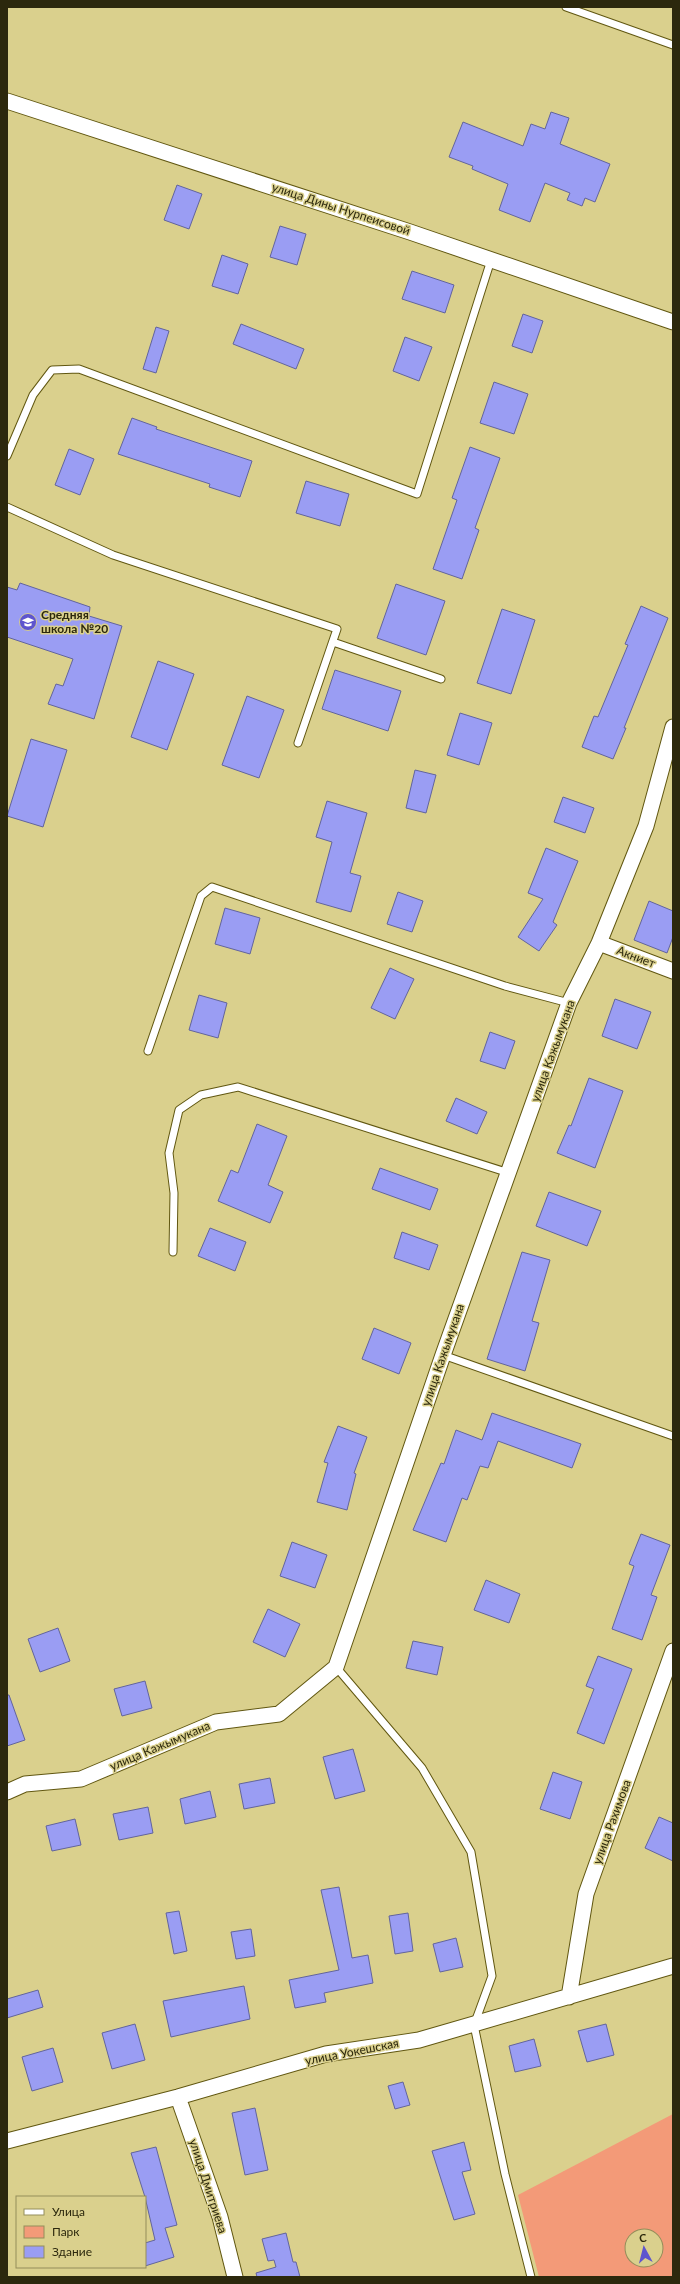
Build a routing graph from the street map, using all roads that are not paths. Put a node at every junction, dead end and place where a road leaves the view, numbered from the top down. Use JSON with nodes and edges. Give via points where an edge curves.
{"nodes":[{"id":1,"x":566,"y":7,"type":"edge"},
{"id":2,"x":673,"y":45,"type":"edge"},
{"id":3,"x":7,"y":101,"type":"edge"},
{"id":4,"x":491,"y":260,"type":"junction"},
{"id":5,"x":673,"y":322,"type":"edge"},
{"id":6,"x":7,"y":456,"type":"edge"},
{"id":7,"x":7,"y":507,"type":"edge"},
{"id":8,"x":333,"y":642,"type":"junction"},
{"id":9,"x":441,"y":679,"type":"dead end"},
{"id":10,"x":673,"y":727,"type":"edge"},
{"id":11,"x":298,"y":743,"type":"dead end"},
{"id":12,"x":599,"y":942,"type":"junction"},
{"id":13,"x":673,"y":971,"type":"edge"},
{"id":14,"x":569,"y":1003,"type":"junction"},
{"id":15,"x":148,"y":1051,"type":"dead end"},
{"id":16,"x":508,"y":1172,"type":"junction"},
{"id":17,"x":173,"y":1252,"type":"dead end"},
{"id":18,"x":442,"y":1355,"type":"junction"},
{"id":19,"x":673,"y":1436,"type":"edge"},
{"id":20,"x":673,"y":1651,"type":"edge"},
{"id":21,"x":336,"y":1667,"type":"junction"},
{"id":22,"x":7,"y":1792,"type":"edge"},
{"id":23,"x":673,"y":1966,"type":"edge"},
{"id":24,"x":569,"y":1997,"type":"junction"},
{"id":25,"x":474,"y":2025,"type":"junction"},
{"id":26,"x":178,"y":2096,"type":"junction"},
{"id":27,"x":7,"y":2141,"type":"edge"},
{"id":28,"x":235,"y":2277,"type":"edge"},
{"id":29,"x":531,"y":2277,"type":"edge"}],
"edges":[{"from":1,"to":2,"type":"lane"},
{"from":3,"to":4,"type":"street","name":"улица Дины Нурпеисовой"},
{"from":4,"to":5,"type":"street","name":"улица Дины Нурпеисовой"},
{"from":4,"to":6,"type":"lane","via":[[416,494],[79,369],[52,370],[33,395]]},
{"from":7,"to":8,"type":"lane","via":[[113,555],[337,629]]},
{"from":8,"to":9,"type":"lane"},
{"from":8,"to":11,"type":"lane"},
{"from":10,"to":12,"type":"street","name":"улица Кажымукана","via":[[646,826]]},
{"from":12,"to":13,"type":"street","name":"Акниет"},
{"from":12,"to":14,"type":"street","name":"улица Кажымукана"},
{"from":14,"to":15,"type":"lane","via":[[505,986],[212,887],[201,896]]},
{"from":14,"to":16,"type":"street","name":"улица Кажымукана"},
{"from":16,"to":17,"type":"lane","via":[[238,1087],[201,1095],[179,1110],[169,1153],[174,1193]]},
{"from":16,"to":18,"type":"street","name":"улица Кажымукана"},
{"from":18,"to":19,"type":"lane"},
{"from":18,"to":21,"type":"street","name":"улица Кажымукана"},
{"from":20,"to":24,"type":"street","name":"улица Рахимова","via":[[586,1894]]},
{"from":21,"to":22,"type":"street","name":"улица Кажымукана","via":[[279,1714],[216,1722],[81,1779],[25,1784]]},
{"from":21,"to":25,"type":"lane","via":[[422,1768],[471,1852],[492,1976]]},
{"from":23,"to":24,"type":"street","name":"улица Уокешская"},
{"from":24,"to":25,"type":"street","name":"улица Уокешская"},
{"from":25,"to":26,"type":"street","name":"улица Уокешская","via":[[419,2040],[326,2054]]},
{"from":25,"to":29,"type":"lane","via":[[505,2174]]},
{"from":26,"to":27,"type":"street","name":"улица Уокешская"},
{"from":26,"to":28,"type":"street","name":"улица Дмитриева","via":[[220,2217]]}]}
